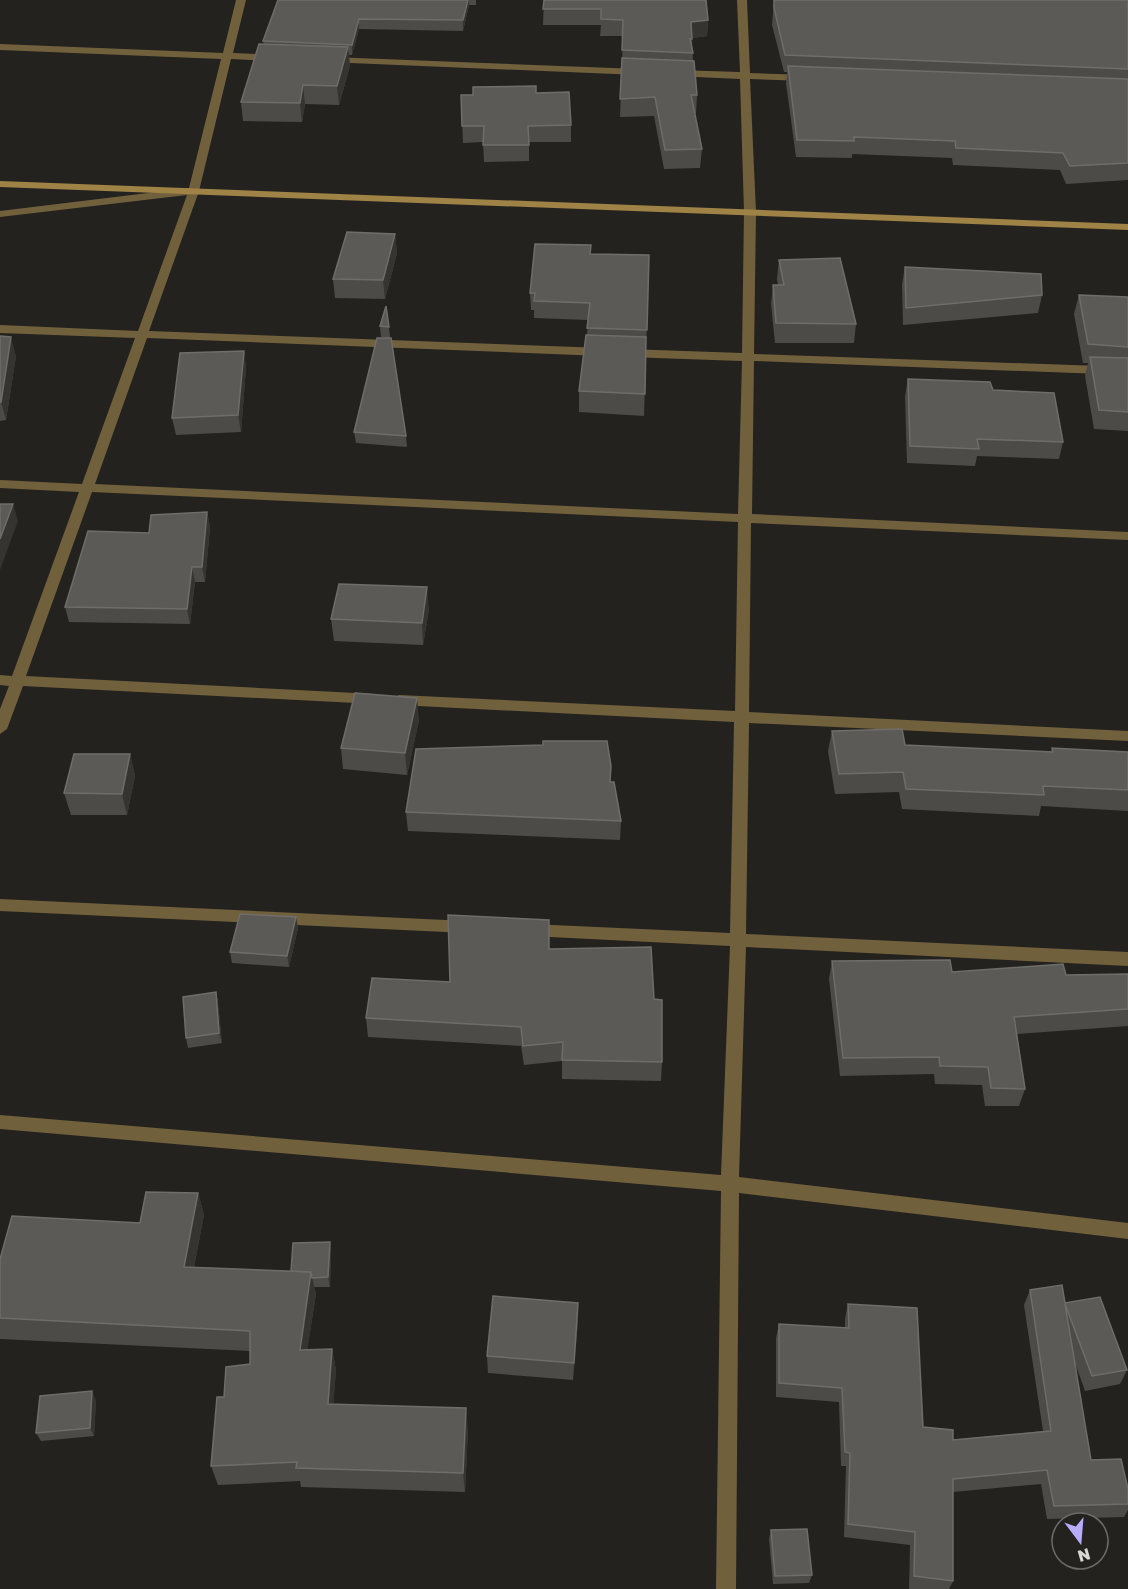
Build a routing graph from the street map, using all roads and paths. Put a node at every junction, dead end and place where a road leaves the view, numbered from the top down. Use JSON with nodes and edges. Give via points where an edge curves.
{"nodes":[{"id":1,"x":241,"y":0,"type":"edge"},
{"id":2,"x":742,"y":0,"type":"edge"},
{"id":3,"x":0,"y":47,"type":"edge"},
{"id":4,"x":227,"y":56,"type":"junction"},
{"id":5,"x":286,"y":58,"type":"edge"},
{"id":6,"x":321,"y":59,"type":"edge"},
{"id":7,"x":651,"y":72,"type":"edge"},
{"id":8,"x":663,"y":73,"type":"edge"},
{"id":9,"x":745,"y":76,"type":"junction"},
{"id":10,"x":817,"y":79,"type":"edge"},
{"id":11,"x":0,"y":184,"type":"edge"},
{"id":12,"x":194,"y":191,"type":"junction"},
{"id":13,"x":750,"y":213,"type":"junction"},
{"id":14,"x":0,"y":214,"type":"edge"},
{"id":15,"x":1128,"y":227,"type":"edge"},
{"id":16,"x":0,"y":329,"type":"edge"},
{"id":17,"x":142,"y":336,"type":"junction"},
{"id":18,"x":747,"y":358,"type":"junction"},
{"id":19,"x":1128,"y":371,"type":"edge"},
{"id":20,"x":0,"y":484,"type":"edge"},
{"id":21,"x":87,"y":488,"type":"junction"},
{"id":22,"x":745,"y":519,"type":"junction"},
{"id":23,"x":1128,"y":536,"type":"edge"},
{"id":24,"x":0,"y":680,"type":"edge"},
{"id":25,"x":17,"y":682,"type":"junction"},
{"id":26,"x":741,"y":717,"type":"junction"},
{"id":27,"x":0,"y":729,"type":"edge"},
{"id":28,"x":1128,"y":736,"type":"edge"},
{"id":29,"x":0,"y":905,"type":"edge"},
{"id":30,"x":488,"y":928,"type":"edge"},
{"id":31,"x":512,"y":929,"type":"edge"},
{"id":32,"x":738,"y":940,"type":"junction"},
{"id":33,"x":1128,"y":959,"type":"edge"},
{"id":34,"x":0,"y":1122,"type":"edge"},
{"id":35,"x":730,"y":1184,"type":"junction"},
{"id":36,"x":1128,"y":1231,"type":"edge"},
{"id":37,"x":726,"y":1589,"type":"edge"}],
"edges":[{"from":1,"to":4,"type":"street"},
{"from":2,"to":9,"type":"street"},
{"from":3,"to":4,"type":"street"},
{"from":4,"to":5,"type":"street"},
{"from":4,"to":12,"type":"street"},
{"from":6,"to":7,"type":"street"},
{"from":8,"to":9,"type":"street"},
{"from":9,"to":10,"type":"street"},
{"from":9,"to":13,"type":"street"},
{"from":11,"to":12,"type":"main road"},
{"from":12,"to":13,"type":"main road"},
{"from":12,"to":14,"type":"street"},
{"from":12,"to":17,"type":"street"},
{"from":13,"to":15,"type":"main road"},
{"from":13,"to":18,"type":"street"},
{"from":16,"to":17,"type":"street"},
{"from":17,"to":18,"type":"street"},
{"from":17,"to":21,"type":"street"},
{"from":18,"to":19,"type":"street"},
{"from":18,"to":22,"type":"street"},
{"from":20,"to":21,"type":"street"},
{"from":21,"to":22,"type":"street"},
{"from":21,"to":25,"type":"street"},
{"from":22,"to":23,"type":"street"},
{"from":22,"to":26,"type":"street"},
{"from":24,"to":25,"type":"street"},
{"from":25,"to":26,"type":"street"},
{"from":25,"to":27,"type":"street"},
{"from":26,"to":28,"type":"street"},
{"from":26,"to":32,"type":"street"},
{"from":29,"to":30,"type":"street"},
{"from":31,"to":32,"type":"street"},
{"from":32,"to":33,"type":"street"},
{"from":32,"to":35,"type":"street"},
{"from":34,"to":35,"type":"street"},
{"from":35,"to":36,"type":"street"},
{"from":35,"to":37,"type":"street"}]}
